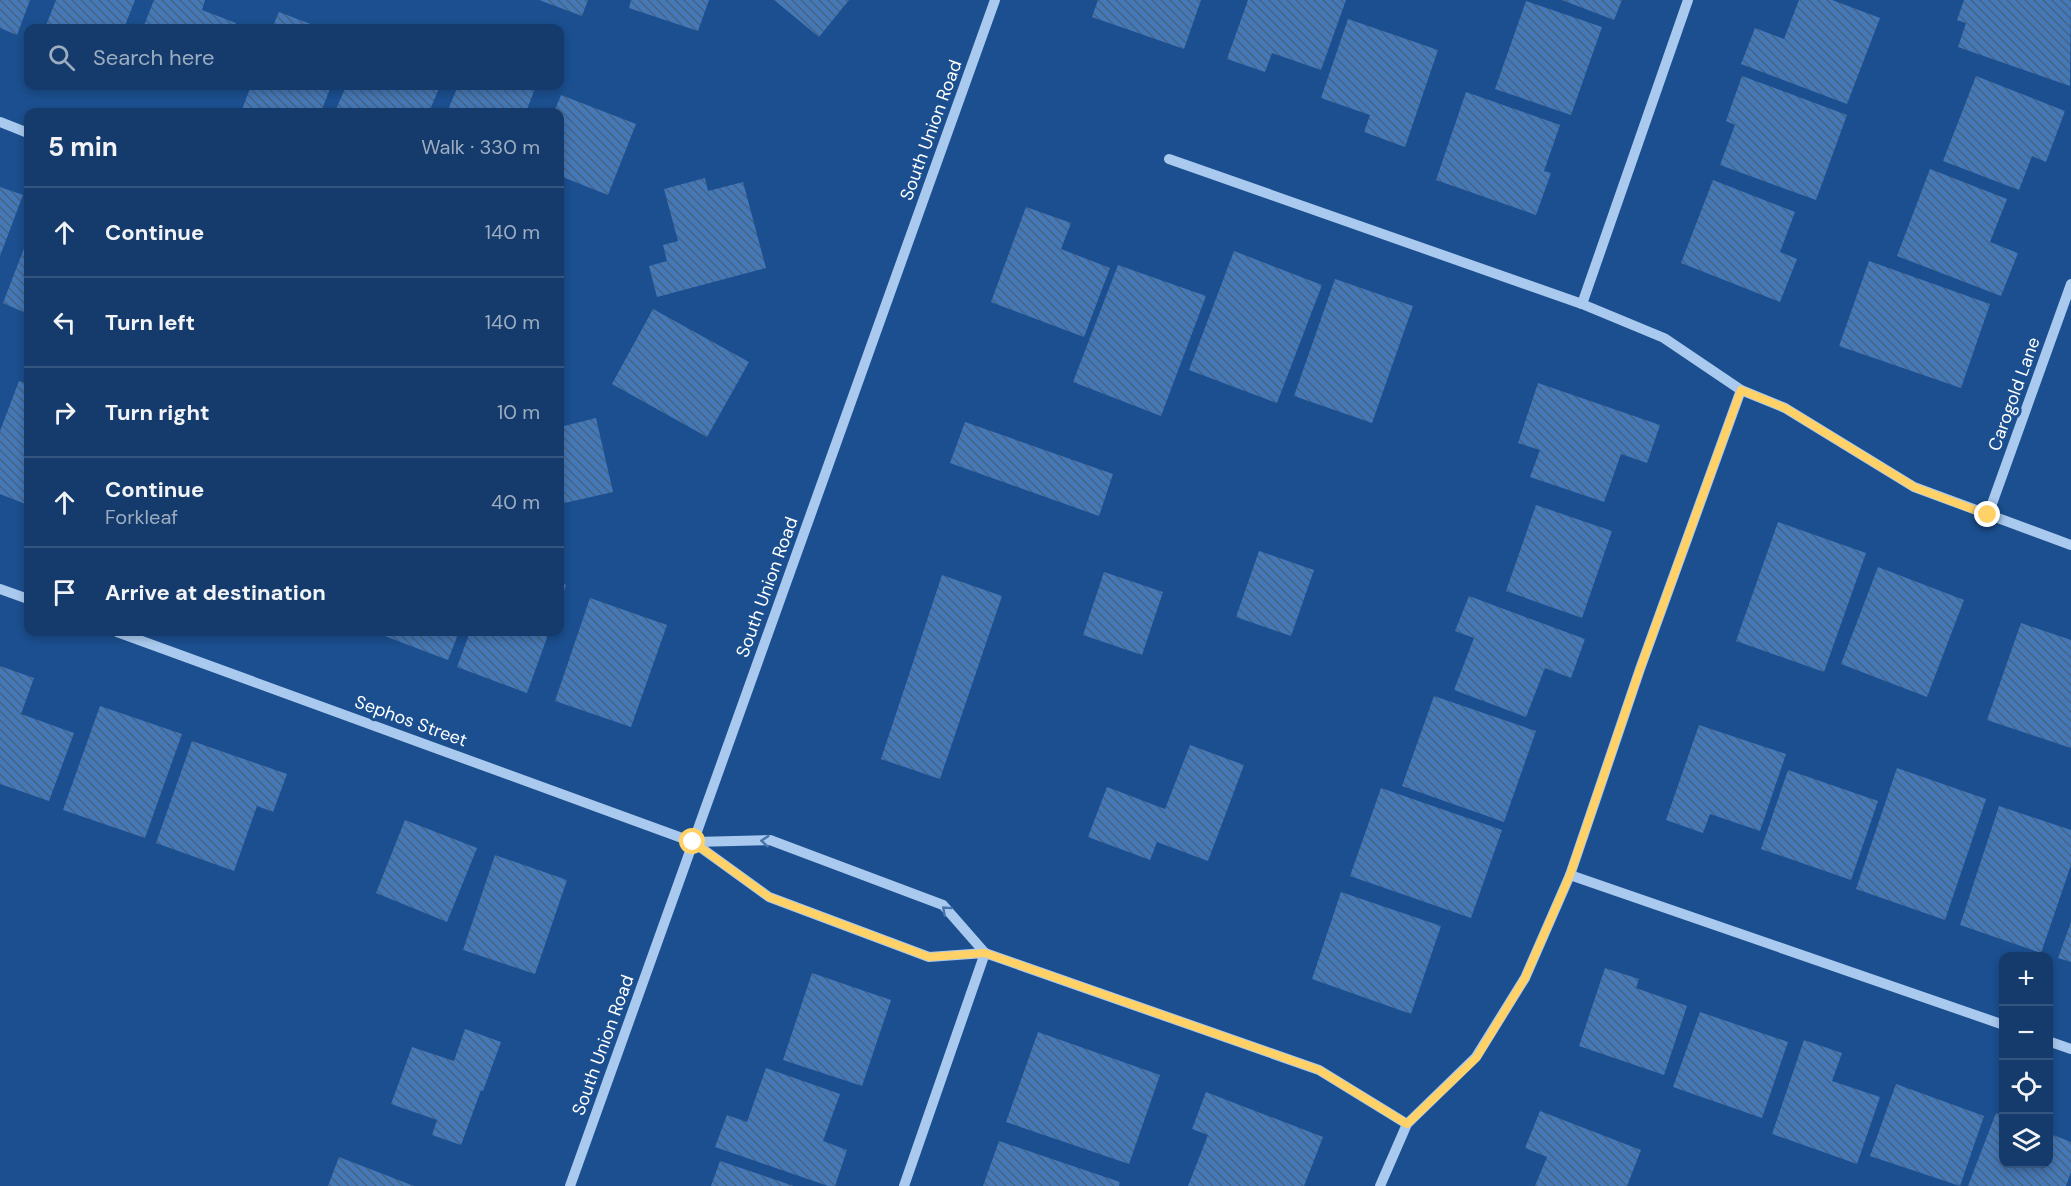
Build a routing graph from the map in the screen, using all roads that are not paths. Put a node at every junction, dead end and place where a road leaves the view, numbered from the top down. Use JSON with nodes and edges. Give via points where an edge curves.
{"nodes":[{"id":1,"x":995,"y":0,"type":"edge"},
{"id":2,"x":1688,"y":0,"type":"edge"},
{"id":3,"x":0,"y":122,"type":"edge"},
{"id":4,"x":24,"y":131,"type":"edge"},
{"id":5,"x":1169,"y":159,"type":"dead end"},
{"id":6,"x":2071,"y":284,"type":"edge"},
{"id":7,"x":1582,"y":304,"type":"junction"},
{"id":8,"x":1741,"y":390,"type":"junction"},
{"id":9,"x":1988,"y":515,"type":"junction"},
{"id":10,"x":2071,"y":545,"type":"edge"},
{"id":11,"x":0,"y":589,"type":"edge"},
{"id":12,"x":24,"y":598,"type":"edge"},
{"id":13,"x":128,"y":636,"type":"edge"},
{"id":14,"x":693,"y":842,"type":"junction"},
{"id":15,"x":1570,"y":875,"type":"junction"},
{"id":16,"x":985,"y":953,"type":"junction"},
{"id":17,"x":1999,"y":1023,"type":"edge"},
{"id":18,"x":2053,"y":1042,"type":"edge"},
{"id":19,"x":2071,"y":1049,"type":"edge"},
{"id":20,"x":1407,"y":1124,"type":"junction"},
{"id":21,"x":570,"y":1186,"type":"edge"},
{"id":22,"x":904,"y":1186,"type":"edge"},
{"id":23,"x":1380,"y":1186,"type":"edge"}],
"edges":[{"from":1,"to":14,"type":"street","name":"South Union Road"},
{"from":2,"to":7,"type":"street"},
{"from":3,"to":4,"type":"street"},
{"from":5,"to":7,"type":"street"},
{"from":6,"to":9,"type":"street","name":"Carogold Lane"},
{"from":7,"to":8,"type":"street","via":[[1664,338]]},
{"from":8,"to":9,"type":"street","via":[[1785,408],[1914,487]]},
{"from":8,"to":15,"type":"street"},
{"from":9,"to":10,"type":"street"},
{"from":11,"to":12,"type":"street"},
{"from":13,"to":14,"type":"street","name":"Sephos Street"},
{"from":14,"to":16,"type":"street","via":[[769,897],[929,957]]},
{"from":16,"to":14,"type":"street","one_way":true,"via":[[943,905],[770,840]]},
{"from":14,"to":21,"type":"street","name":"South Union Road"},
{"from":15,"to":17,"type":"street"},
{"from":15,"to":20,"type":"street","via":[[1525,978],[1476,1058]]},
{"from":16,"to":20,"type":"street","via":[[1319,1070]]},
{"from":16,"to":22,"type":"street"},
{"from":18,"to":19,"type":"street"},
{"from":20,"to":23,"type":"street"}]}
